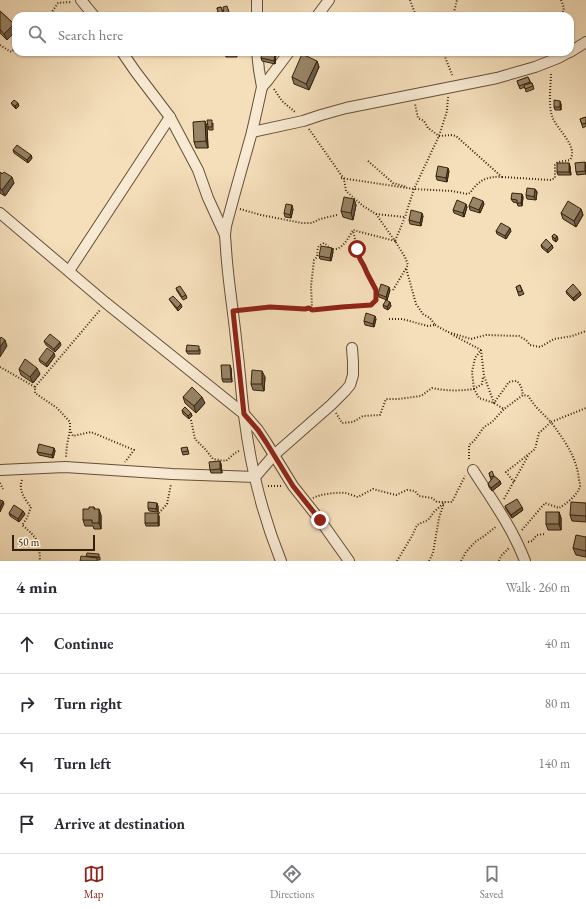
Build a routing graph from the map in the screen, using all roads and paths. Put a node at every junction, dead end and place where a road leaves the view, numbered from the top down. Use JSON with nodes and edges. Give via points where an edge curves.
{"nodes":[{"id":1,"x":81,"y":0,"type":"edge"},
{"id":2,"x":257,"y":0,"type":"edge"},
{"id":3,"x":329,"y":0,"type":"edge"},
{"id":4,"x":410,"y":0,"type":"edge"},
{"id":5,"x":457,"y":0,"type":"edge"},
{"id":6,"x":561,"y":0,"type":"edge"},
{"id":7,"x":52,"y":12,"type":"edge"},
{"id":8,"x":91,"y":12,"type":"edge"},
{"id":9,"x":257,"y":12,"type":"edge"},
{"id":10,"x":320,"y":12,"type":"edge"},
{"id":11,"x":414,"y":12,"type":"edge"},
{"id":12,"x":454,"y":12,"type":"edge"},
{"id":13,"x":564,"y":12,"type":"edge"},
{"id":14,"x":586,"y":42,"type":"edge"},
{"id":15,"x":0,"y":45,"type":"edge"},
{"id":16,"x":574,"y":50,"type":"edge"},
{"id":17,"x":12,"y":51,"type":"edge"},
{"id":18,"x":125,"y":56,"type":"edge"},
{"id":19,"x":257,"y":56,"type":"edge"},
{"id":20,"x":285,"y":56,"type":"edge"},
{"id":21,"x":444,"y":56,"type":"edge"},
{"id":22,"x":562,"y":56,"type":"edge"},
{"id":23,"x":558,"y":58,"type":"junction"},
{"id":24,"x":265,"y":83,"type":"junction"},
{"id":25,"x":458,"y":86,"type":"junction"},
{"id":26,"x":405,"y":96,"type":"junction"},
{"id":27,"x":447,"y":111,"type":"dead end"},
{"id":28,"x":170,"y":117,"type":"junction"},
{"id":29,"x":303,"y":121,"type":"junction"},
{"id":30,"x":252,"y":132,"type":"junction"},
{"id":31,"x":439,"y":136,"type":"junction"},
{"id":32,"x":368,"y":161,"type":"dead end"},
{"id":33,"x":502,"y":177,"type":"junction"},
{"id":34,"x":341,"y":178,"type":"dead end"},
{"id":35,"x":344,"y":179,"type":"junction"},
{"id":36,"x":414,"y":189,"type":"junction"},
{"id":37,"x":231,"y":206,"type":"junction"},
{"id":38,"x":0,"y":213,"type":"edge"},
{"id":39,"x":376,"y":214,"type":"junction"},
{"id":40,"x":337,"y":216,"type":"dead end"},
{"id":41,"x":405,"y":217,"type":"junction"},
{"id":42,"x":353,"y":230,"type":"junction"},
{"id":43,"x":225,"y":235,"type":"junction"},
{"id":44,"x":395,"y":241,"type":"junction"},
{"id":45,"x":406,"y":268,"type":"junction"},
{"id":46,"x":69,"y":271,"type":"junction"},
{"id":47,"x":393,"y":290,"type":"dead end"},
{"id":48,"x":106,"y":303,"type":"junction"},
{"id":49,"x":309,"y":308,"type":"junction"},
{"id":50,"x":233,"y":311,"type":"junction"},
{"id":51,"x":389,"y":319,"type":"dead end"},
{"id":52,"x":435,"y":325,"type":"junction"},
{"id":53,"x":586,"y":331,"type":"edge"},
{"id":54,"x":448,"y":332,"type":"junction"},
{"id":55,"x":352,"y":348,"type":"dead end"},
{"id":56,"x":481,"y":350,"type":"junction"},
{"id":57,"x":0,"y":367,"type":"edge"},
{"id":58,"x":484,"y":376,"type":"junction"},
{"id":59,"x":35,"y":387,"type":"junction"},
{"id":60,"x":474,"y":389,"type":"junction"},
{"id":61,"x":523,"y":395,"type":"junction"},
{"id":62,"x":494,"y":403,"type":"junction"},
{"id":63,"x":331,"y":405,"type":"junction"},
{"id":64,"x":586,"y":408,"type":"edge"},
{"id":65,"x":504,"y":409,"type":"junction"},
{"id":66,"x":244,"y":414,"type":"junction"},
{"id":67,"x":191,"y":420,"type":"dead end"},
{"id":68,"x":551,"y":422,"type":"junction"},
{"id":69,"x":70,"y":430,"type":"junction"},
{"id":70,"x":249,"y":447,"type":"junction"},
{"id":71,"x":529,"y":454,"type":"junction"},
{"id":72,"x":274,"y":455,"type":"junction"},
{"id":73,"x":66,"y":467,"type":"junction"},
{"id":74,"x":23,"y":469,"type":"junction"},
{"id":75,"x":0,"y":470,"type":"edge"},
{"id":76,"x":473,"y":470,"type":"junction"},
{"id":77,"x":118,"y":471,"type":"junction"},
{"id":78,"x":172,"y":474,"type":"junction"},
{"id":79,"x":256,"y":481,"type":"junction"},
{"id":80,"x":514,"y":482,"type":"junction"},
{"id":81,"x":0,"y":483,"type":"edge"},
{"id":82,"x":293,"y":486,"type":"junction"},
{"id":83,"x":3,"y":489,"type":"dead end"},
{"id":84,"x":305,"y":502,"type":"junction"},
{"id":85,"x":445,"y":502,"type":"junction"},
{"id":86,"x":499,"y":509,"type":"junction"},
{"id":87,"x":159,"y":513,"type":"edge"},
{"id":88,"x":505,"y":519,"type":"junction"},
{"id":89,"x":545,"y":534,"type":"dead end"},
{"id":90,"x":515,"y":537,"type":"junction"},
{"id":91,"x":521,"y":549,"type":"junction"},
{"id":92,"x":40,"y":561,"type":"edge"},
{"id":93,"x":281,"y":561,"type":"edge"},
{"id":94,"x":349,"y":561,"type":"edge"},
{"id":95,"x":397,"y":561,"type":"edge"},
{"id":96,"x":429,"y":561,"type":"edge"},
{"id":97,"x":461,"y":561,"type":"edge"},
{"id":98,"x":498,"y":561,"type":"edge"},
{"id":99,"x":525,"y":561,"type":"edge"}],
"edges":[{"from":1,"to":7,"type":"path","via":[[58,3]]},
{"from":1,"to":8,"type":"street"},
{"from":2,"to":9,"type":"street"},
{"from":3,"to":10,"type":"street"},
{"from":4,"to":11,"type":"path"},
{"from":5,"to":12,"type":"path"},
{"from":6,"to":13,"type":"path"},
{"from":14,"to":16,"type":"street"},
{"from":15,"to":17,"type":"path"},
{"from":18,"to":28,"type":"street"},
{"from":19,"to":24,"type":"street","via":[[259,70]]},
{"from":20,"to":24,"type":"street"},
{"from":21,"to":25,"type":"path"},
{"from":22,"to":23,"type":"street"},
{"from":23,"to":25,"type":"street","via":[[497,78]]},
{"from":23,"to":33,"type":"path","via":[[551,71],[550,105],[552,117],[570,144],[572,157],[555,165],[555,178],[551,180]]},
{"from":24,"to":29,"type":"path"},
{"from":24,"to":30,"type":"street"},
{"from":25,"to":26,"type":"street"},
{"from":26,"to":29,"type":"street","via":[[346,108]]},
{"from":26,"to":31,"type":"path","via":[[413,99],[418,118]]},
{"from":27,"to":31,"type":"path"},
{"from":28,"to":43,"type":"street","via":[[198,170]]},
{"from":28,"to":46,"type":"street"},
{"from":29,"to":30,"type":"street"},
{"from":29,"to":35,"type":"path"},
{"from":30,"to":37,"type":"street"},
{"from":31,"to":33,"type":"path","via":[[456,136]]},
{"from":31,"to":36,"type":"path"},
{"from":32,"to":36,"type":"path","via":[[393,183]]},
{"from":33,"to":36,"type":"path","via":[[486,178],[467,194]]},
{"from":34,"to":35,"type":"path"},
{"from":35,"to":36,"type":"path"},
{"from":35,"to":39,"type":"path","via":[[346,191]]},
{"from":36,"to":41,"type":"path"},
{"from":37,"to":40,"type":"path","via":[[261,216],[302,223]]},
{"from":37,"to":43,"type":"street"},
{"from":38,"to":46,"type":"street"},
{"from":39,"to":41,"type":"path"},
{"from":39,"to":44,"type":"path"},
{"from":41,"to":44,"type":"path"},
{"from":42,"to":44,"type":"path"},
{"from":42,"to":49,"type":"path","via":[[349,239],[339,248],[331,248],[324,244],[318,248],[311,286],[312,307]]},
{"from":42,"to":49,"type":"path","via":[[360,259],[376,290],[376,300],[368,306],[312,310]]},
{"from":43,"to":50,"type":"street"},
{"from":44,"to":45,"type":"path","via":[[405,256],[408,265]]},
{"from":45,"to":47,"type":"path"},
{"from":45,"to":52,"type":"path","via":[[416,304]]},
{"from":46,"to":48,"type":"street"},
{"from":48,"to":59,"type":"path"},
{"from":48,"to":66,"type":"street"},
{"from":49,"to":50,"type":"path","via":[[270,307]]},
{"from":50,"to":66,"type":"street"},
{"from":51,"to":52,"type":"path"},
{"from":52,"to":54,"type":"path"},
{"from":53,"to":54,"type":"path","via":[[554,339],[540,347],[530,345],[519,336],[486,334],[471,339]]},
{"from":54,"to":56,"type":"path"},
{"from":55,"to":63,"type":"street","via":[[353,375],[350,385]]},
{"from":56,"to":58,"type":"path"},
{"from":56,"to":60,"type":"path","via":[[475,358],[472,372]]},
{"from":57,"to":59,"type":"path"},
{"from":58,"to":60,"type":"path","via":[[482,384]]},
{"from":58,"to":62,"type":"path"},
{"from":59,"to":69,"type":"path","via":[[36,393],[57,408],[70,422]]},
{"from":60,"to":62,"type":"path","via":[[479,398]]},
{"from":60,"to":63,"type":"path","via":[[432,388],[421,396],[386,399],[380,415],[363,416],[353,422],[342,423]]},
{"from":61,"to":62,"type":"path","via":[[517,381],[509,382]]},
{"from":61,"to":65,"type":"path"},
{"from":61,"to":68,"type":"path","via":[[528,396]]},
{"from":62,"to":65,"type":"path"},
{"from":63,"to":72,"type":"street"},
{"from":64,"to":68,"type":"path"},
{"from":65,"to":76,"type":"path","via":[[469,445],[469,462]]},
{"from":66,"to":70,"type":"street"},
{"from":66,"to":72,"type":"street"},
{"from":67,"to":70,"type":"path","via":[[195,439],[212,459],[226,461],[235,453]]},
{"from":68,"to":71,"type":"path","via":[[539,433],[535,449]]},
{"from":68,"to":90,"type":"path","via":[[572,453],[579,471],[580,486],[574,497],[559,508],[546,503]]},
{"from":69,"to":73,"type":"path"},
{"from":69,"to":77,"type":"path","via":[[73,436],[92,432],[134,450]]},
{"from":70,"to":79,"type":"street"},
{"from":71,"to":80,"type":"path"},
{"from":71,"to":80,"type":"path","via":[[506,472]]},
{"from":72,"to":79,"type":"street"},
{"from":72,"to":82,"type":"street"},
{"from":73,"to":74,"type":"street"},
{"from":73,"to":77,"type":"street"},
{"from":74,"to":75,"type":"street"},
{"from":74,"to":92,"type":"path","via":[[20,482],[22,494],[31,507],[22,525],[34,534],[39,546]]},
{"from":76,"to":85,"type":"path","via":[[467,472],[452,502]]},
{"from":76,"to":86,"type":"street"},
{"from":77,"to":78,"type":"street"},
{"from":78,"to":79,"type":"street"},
{"from":78,"to":87,"type":"path","via":[[167,504]]},
{"from":79,"to":82,"type":"path"},
{"from":79,"to":93,"type":"street"},
{"from":80,"to":86,"type":"path"},
{"from":81,"to":83,"type":"path"},
{"from":82,"to":84,"type":"street"},
{"from":84,"to":85,"type":"path","via":[[318,495],[339,493],[358,497],[374,489],[396,495],[407,490],[415,491],[419,496]]},
{"from":84,"to":94,"type":"street"},
{"from":85,"to":95,"type":"path","via":[[428,520],[417,525]]},
{"from":85,"to":96,"type":"path","via":[[438,518],[433,553]]},
{"from":86,"to":88,"type":"street"},
{"from":88,"to":90,"type":"street"},
{"from":88,"to":97,"type":"path","via":[[475,542]]},
{"from":89,"to":91,"type":"path","via":[[537,535],[532,541],[523,544]]},
{"from":90,"to":91,"type":"street"},
{"from":90,"to":98,"type":"path"},
{"from":91,"to":99,"type":"street"}]}
